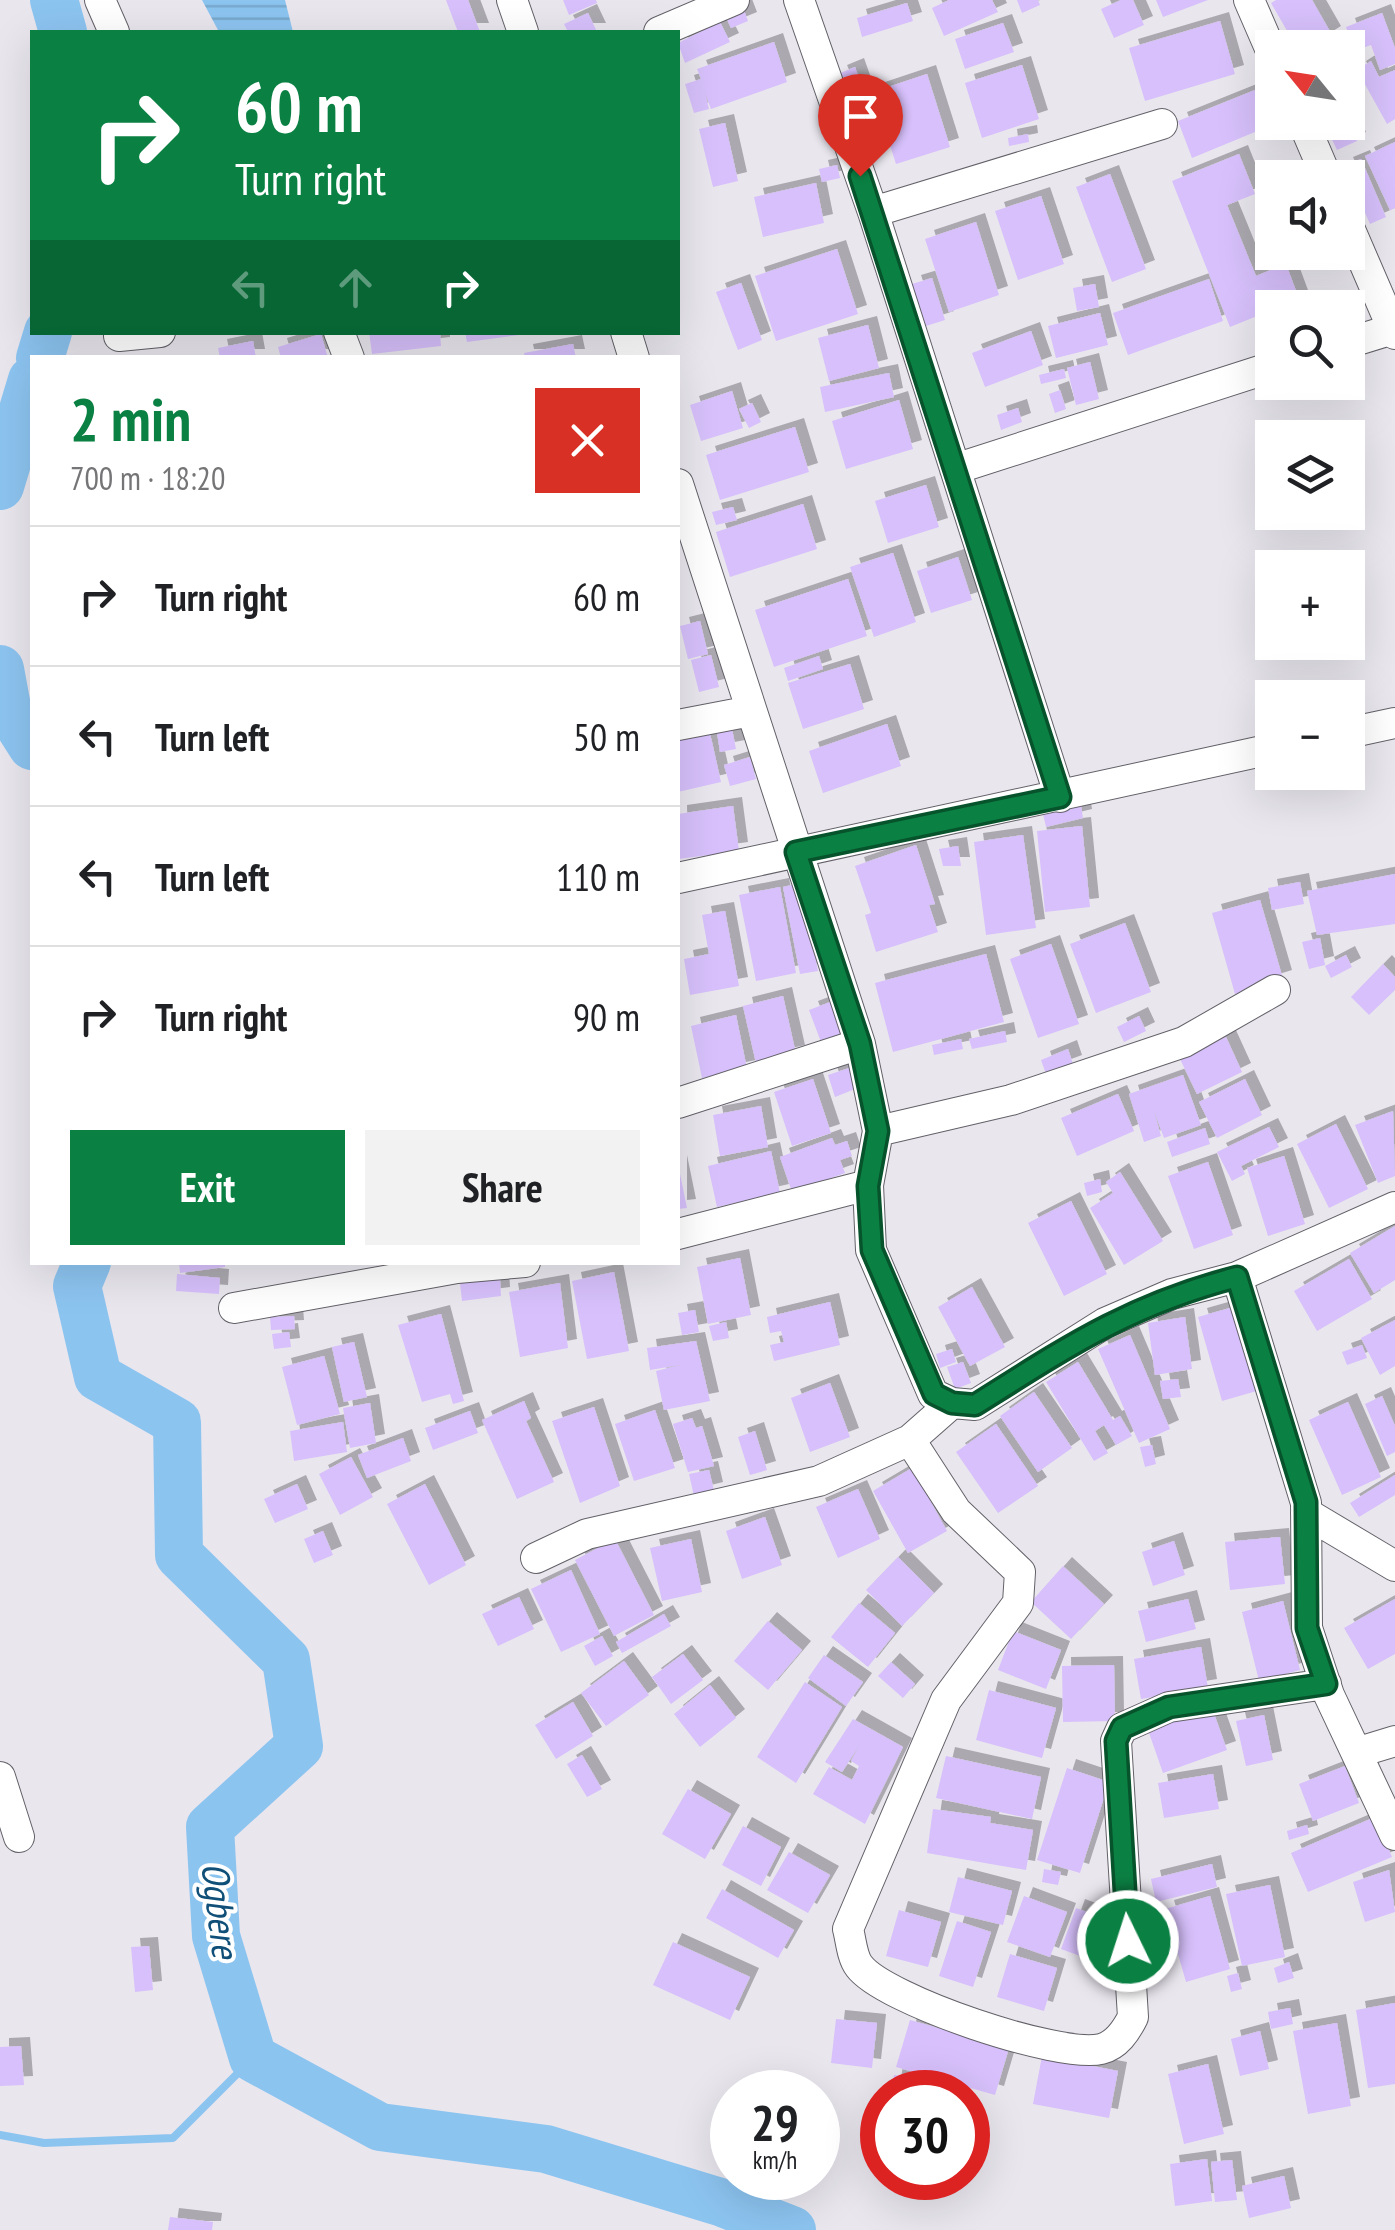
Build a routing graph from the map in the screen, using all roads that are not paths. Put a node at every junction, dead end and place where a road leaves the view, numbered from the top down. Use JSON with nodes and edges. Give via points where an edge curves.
{"nodes":[{"id":1,"x":100,"y":0,"type":"edge"},
{"id":2,"x":512,"y":0,"type":"edge"},
{"id":3,"x":734,"y":0,"type":"edge"},
{"id":4,"x":798,"y":0,"type":"edge"},
{"id":5,"x":1250,"y":0,"type":"edge"},
{"id":6,"x":113,"y":30,"type":"edge"},
{"id":7,"x":521,"y":30,"type":"edge"},
{"id":8,"x":664,"y":30,"type":"edge"},
{"id":9,"x":1262,"y":30,"type":"edge"},
{"id":10,"x":1162,"y":124,"type":"dead end"},
{"id":11,"x":872,"y":212,"type":"junction"},
{"id":12,"x":1365,"y":265,"type":"edge"},
{"id":13,"x":1394,"y":332,"type":"edge"},
{"id":14,"x":147,"y":335,"type":"edge"},
{"id":15,"x":1365,"y":339,"type":"edge"},
{"id":16,"x":118,"y":342,"type":"edge"},
{"id":17,"x":1255,"y":372,"type":"edge"},
{"id":18,"x":954,"y":469,"type":"junction"},
{"id":19,"x":680,"y":490,"type":"edge"},
{"id":20,"x":751,"y":710,"type":"junction"},
{"id":21,"x":1395,"y":723,"type":"edge"},
{"id":22,"x":680,"y":724,"type":"edge"},
{"id":23,"x":1365,"y":729,"type":"edge"},
{"id":24,"x":1255,"y":753,"type":"edge"},
{"id":25,"x":1060,"y":797,"type":"junction"},
{"id":26,"x":796,"y":852,"type":"junction"},
{"id":27,"x":680,"y":878,"type":"edge"},
{"id":28,"x":1275,"y":990,"type":"dead end"},
{"id":29,"x":860,"y":1044,"type":"junction"},
{"id":30,"x":680,"y":1102,"type":"edge"},
{"id":31,"x":878,"y":1131,"type":"junction"},
{"id":32,"x":868,"y":1186,"type":"junction"},
{"id":33,"x":1395,"y":1208,"type":"edge"},
{"id":34,"x":680,"y":1233,"type":"edge"},
{"id":35,"x":490,"y":1265,"type":"edge"},
{"id":36,"x":1237,"y":1277,"type":"junction"},
{"id":37,"x":234,"y":1308,"type":"dead end"},
{"id":38,"x":952,"y":1403,"type":"junction"},
{"id":39,"x":910,"y":1440,"type":"junction"},
{"id":40,"x":1306,"y":1514,"type":"junction"},
{"id":41,"x":536,"y":1558,"type":"dead end"},
{"id":42,"x":1395,"y":1566,"type":"edge"},
{"id":43,"x":1326,"y":1684,"type":"junction"},
{"id":44,"x":1395,"y":1741,"type":"edge"},
{"id":45,"x":1360,"y":1752,"type":"junction"},
{"id":46,"x":0,"y":1777,"type":"edge"},
{"id":47,"x":1395,"y":1835,"type":"edge"},
{"id":48,"x":19,"y":1838,"type":"dead end"}],
"edges":[{"from":1,"to":6,"type":"street"},
{"from":2,"to":7,"type":"street"},
{"from":3,"to":8,"type":"street"},
{"from":4,"to":11,"type":"street"},
{"from":5,"to":9,"type":"street"},
{"from":10,"to":11,"type":"street"},
{"from":11,"to":18,"type":"street"},
{"from":12,"to":13,"type":"street"},
{"from":13,"to":15,"type":"street"},
{"from":14,"to":16,"type":"street"},
{"from":17,"to":18,"type":"street"},
{"from":18,"to":25,"type":"street"},
{"from":19,"to":20,"type":"street"},
{"from":20,"to":22,"type":"street"},
{"from":20,"to":26,"type":"street"},
{"from":21,"to":23,"type":"street"},
{"from":24,"to":25,"type":"street"},
{"from":25,"to":26,"type":"street"},
{"from":26,"to":27,"type":"street"},
{"from":26,"to":29,"type":"street"},
{"from":28,"to":31,"type":"street","via":[[1184,1042],[1010,1100]]},
{"from":29,"to":30,"type":"street"},
{"from":29,"to":31,"type":"street"},
{"from":31,"to":32,"type":"street"},
{"from":32,"to":34,"type":"street"},
{"from":32,"to":38,"type":"street","via":[[872,1250],[927,1382]]},
{"from":33,"to":36,"type":"street"},
{"from":35,"to":37,"type":"street"},
{"from":36,"to":38,"type":"street","via":[[1172,1294],[1105,1323],[975,1405]]},
{"from":36,"to":40,"type":"street"},
{"from":38,"to":39,"type":"street"},
{"from":39,"to":41,"type":"street","via":[[819,1481],[586,1534]]},
{"from":39,"to":43,"type":"street","via":[[956,1511],[1020,1572],[1018,1603],[946,1700],[848,1929],[857,1964],[870,1976],[930,2009],[1048,2045],[1078,2050],[1114,2043],[1133,2018],[1116,1741],[1122,1728],[1169,1707]]},
{"from":40,"to":42,"type":"street"},
{"from":40,"to":43,"type":"street","via":[[1307,1628]]},
{"from":43,"to":45,"type":"street"},
{"from":44,"to":45,"type":"street"},
{"from":45,"to":47,"type":"street"},
{"from":46,"to":48,"type":"street"}]}
